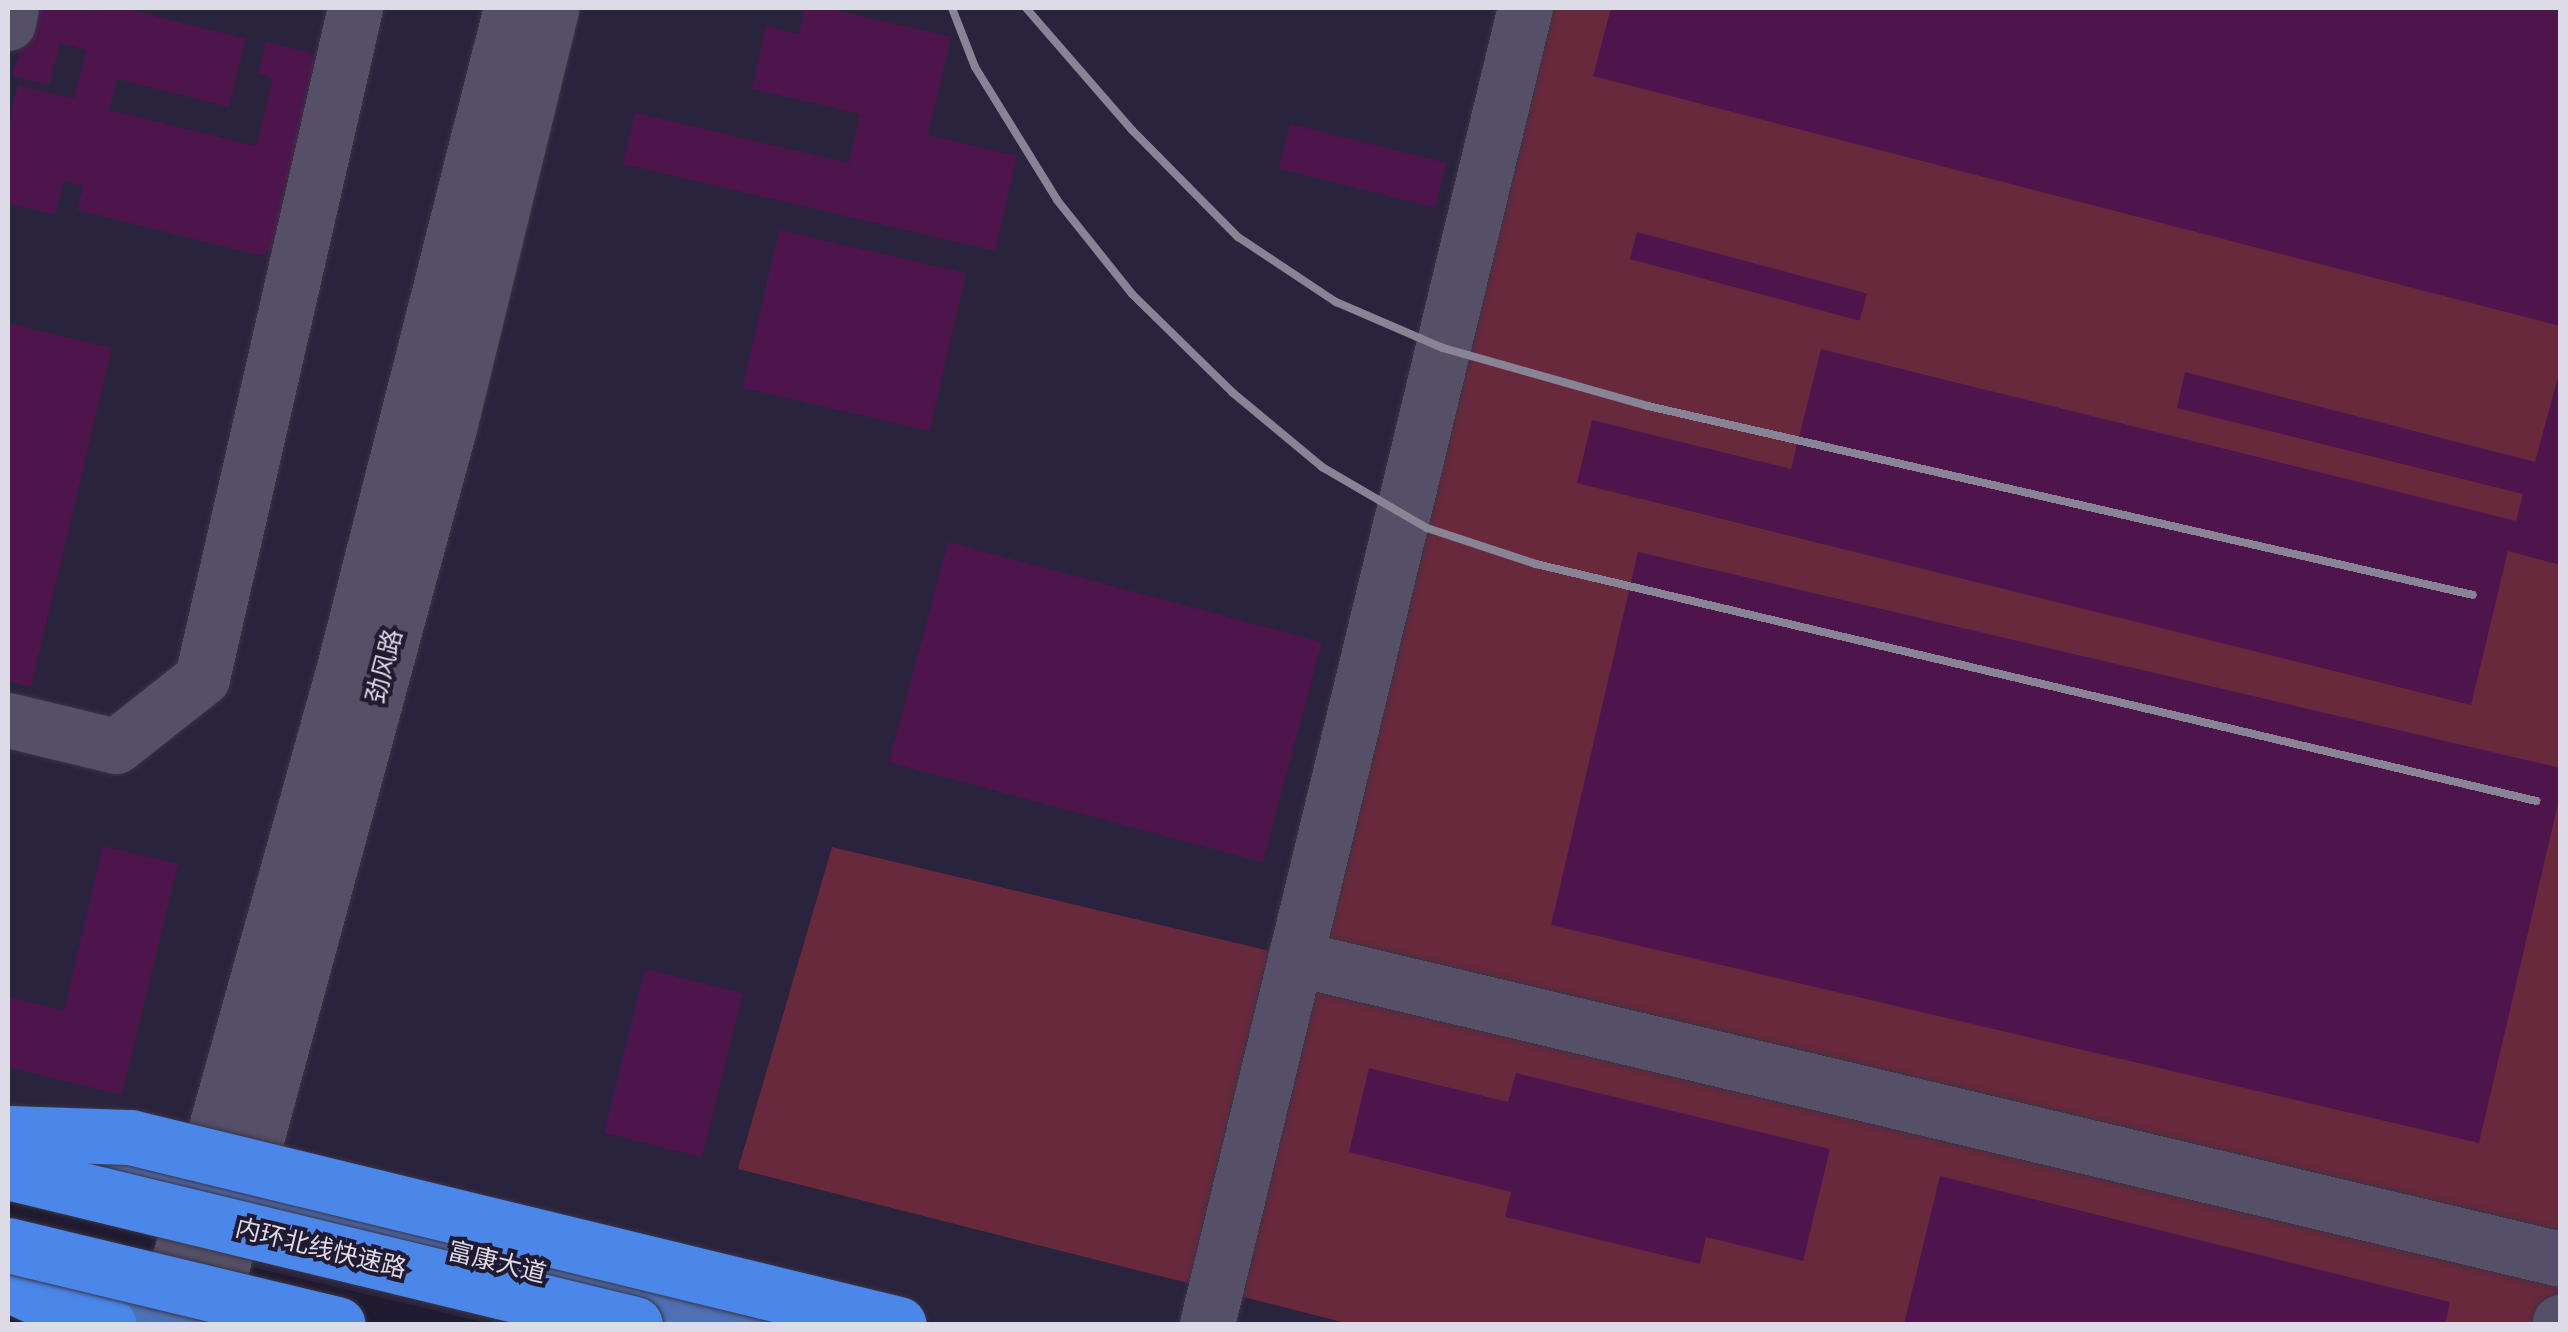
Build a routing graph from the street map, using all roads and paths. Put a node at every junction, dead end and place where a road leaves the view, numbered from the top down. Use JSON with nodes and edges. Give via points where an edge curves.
{"nodes":[{"id":1,"x":12,"y":8,"type":"edge"},
{"id":2,"x":355,"y":8,"type":"edge"},
{"id":3,"x":511,"y":8,"type":"edge"},
{"id":4,"x":551,"y":8,"type":"edge"},
{"id":5,"x":1525,"y":8,"type":"edge"},
{"id":6,"x":8,"y":24,"type":"edge"},
{"id":7,"x":8,"y":720,"type":"edge"},
{"id":8,"x":1296,"y":958,"type":"junction"},
{"id":9,"x":8,"y":1133,"type":"edge"},
{"id":10,"x":8,"y":1142,"type":"edge"},
{"id":11,"x":8,"y":1172,"type":"edge"},
{"id":12,"x":218,"y":1193,"type":"junction"},
{"id":13,"x":8,"y":1245,"type":"edge"},
{"id":14,"x":2560,"y":1259,"type":"edge"},
{"id":15,"x":8,"y":1273,"type":"edge"},
{"id":16,"x":8,"y":1284,"type":"edge"},
{"id":17,"x":198,"y":1319,"type":"edge"},
{"id":18,"x":108,"y":1324,"type":"edge"},
{"id":19,"x":338,"y":1324,"type":"edge"},
{"id":20,"x":635,"y":1324,"type":"edge"},
{"id":21,"x":753,"y":1324,"type":"edge"},
{"id":22,"x":899,"y":1324,"type":"edge"},
{"id":23,"x":1207,"y":1324,"type":"edge"}],
"edges":[{"from":1,"to":6,"type":"street"},
{"from":2,"to":7,"type":"street","via":[[202,678],[116,746]]},
{"from":3,"to":12,"type":"street","name":"劲风路"},
{"from":4,"to":12,"type":"street","name":"劲风路","via":[[449,428]]},
{"from":5,"to":8,"type":"street"},
{"from":8,"to":14,"type":"street"},
{"from":8,"to":23,"type":"street"},
{"from":9,"to":22,"type":"highway","bridge":true,"via":[[130,1137]]},
{"from":10,"to":12,"type":"main road","name":"富康大道"},
{"from":11,"to":20,"type":"highway","name":"内环北线快速路","bridge":true},
{"from":12,"to":17,"type":"street","name":"劲风路"},
{"from":12,"to":21,"type":"main road","name":"富康大道"},
{"from":13,"to":19,"type":"highway","bridge":true},
{"from":15,"to":17,"type":"main road"},
{"from":16,"to":18,"type":"highway"}]}
